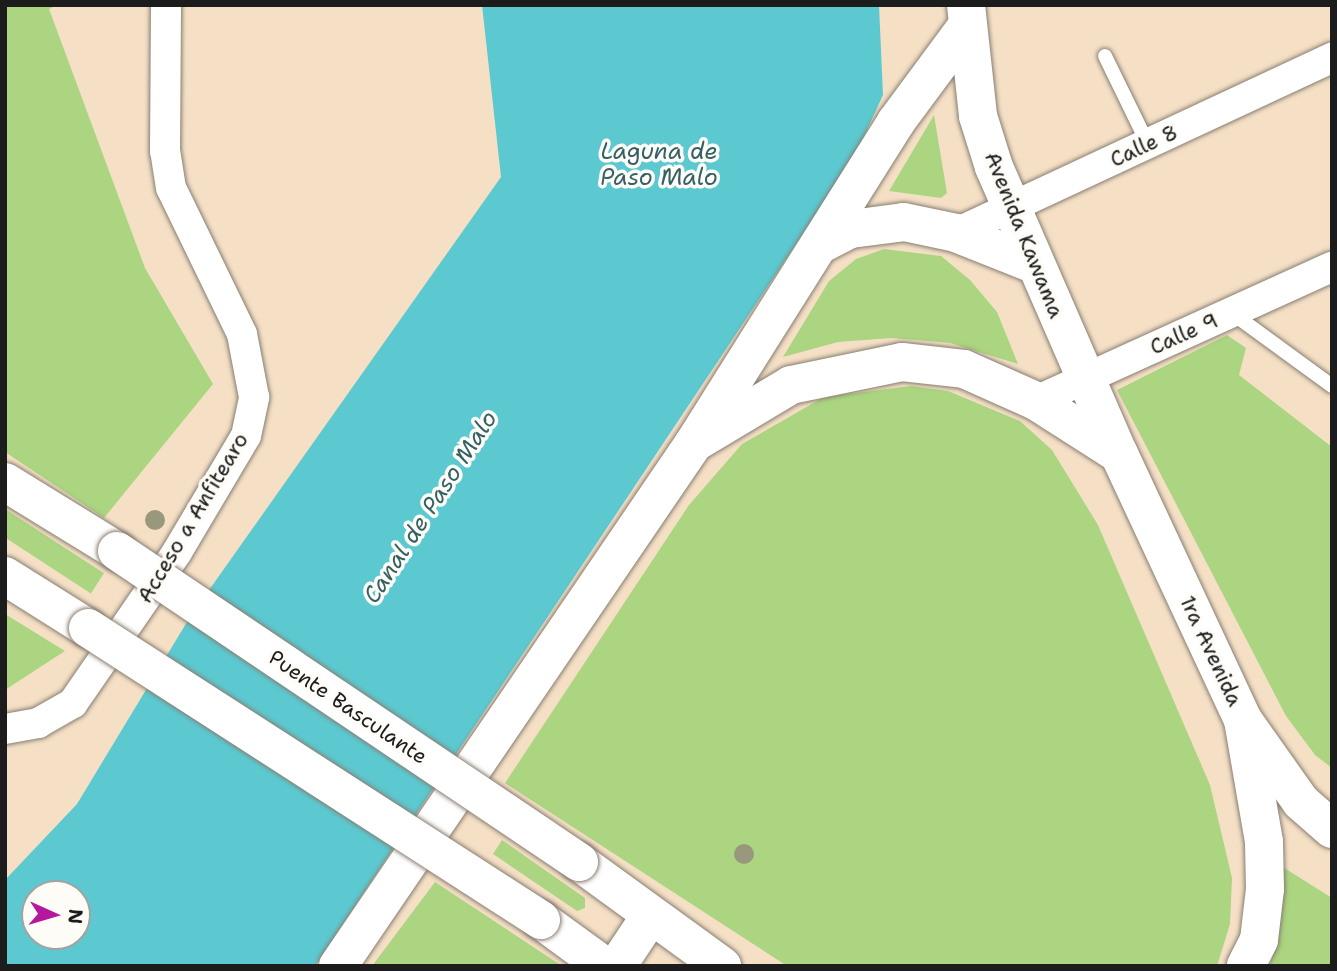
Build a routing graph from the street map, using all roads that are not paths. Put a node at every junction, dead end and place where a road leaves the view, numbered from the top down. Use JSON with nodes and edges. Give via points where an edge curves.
{"nodes":[{"id":1,"x":166,"y":5,"type":"edge"},
{"id":2,"x":966,"y":15,"type":"edge"},
{"id":3,"x":1105,"y":56,"type":"dead end"},
{"id":4,"x":1332,"y":58,"type":"edge"},
{"id":5,"x":1148,"y":144,"type":"junction"},
{"id":6,"x":1011,"y":207,"type":"junction"},
{"id":7,"x":956,"y":233,"type":"junction"},
{"id":8,"x":819,"y":246,"type":"junction"},
{"id":9,"x":1036,"y":265,"type":"junction"},
{"id":10,"x":1332,"y":267,"type":"edge"},
{"id":11,"x":1231,"y":312,"type":"junction"},
{"id":12,"x":1084,"y":379,"type":"junction"},
{"id":13,"x":1332,"y":386,"type":"edge"},
{"id":14,"x":1036,"y":401,"type":"junction"},
{"id":15,"x":694,"y":443,"type":"junction"},
{"id":16,"x":1119,"y":454,"type":"junction"},
{"id":17,"x":5,"y":482,"type":"edge"},
{"id":18,"x":5,"y":576,"type":"edge"},
{"id":19,"x":1243,"y":720,"type":"junction"},
{"id":20,"x":5,"y":729,"type":"edge"},
{"id":21,"x":1332,"y":829,"type":"edge"},
{"id":22,"x":651,"y":915,"type":"junction"},
{"id":23,"x":338,"y":966,"type":"edge"},
{"id":24,"x":604,"y":966,"type":"edge"},
{"id":25,"x":617,"y":966,"type":"edge"},
{"id":26,"x":722,"y":966,"type":"edge"},
{"id":27,"x":1247,"y":966,"type":"edge"}],
"edges":[{"from":1,"to":20,"type":"street","name":"Acceso a Anfitearo","via":[[165,141],[172,188],[242,334],[254,397],[246,436],[177,552],[73,703],[38,723]]},
{"from":2,"to":6,"type":"main road","name":"Avenida Kawama","via":[[978,116]]},
{"from":2,"to":8,"type":"main road"},
{"from":3,"to":5,"type":"lane"},
{"from":4,"to":5,"type":"street","name":"Calle 8"},
{"from":5,"to":6,"type":"street","name":"Calle 8"},
{"from":6,"to":7,"type":"street","name":"Calle 8"},
{"from":6,"to":9,"type":"main road","name":"Avenida Kawama"},
{"from":7,"to":8,"type":"main road","via":[[904,222],[877,223],[851,229]]},
{"from":7,"to":9,"type":"main road"},
{"from":8,"to":15,"type":"main road"},
{"from":9,"to":12,"type":"main road","name":"Avenida Kawama"},
{"from":10,"to":11,"type":"street","name":"Calle 9"},
{"from":11,"to":12,"type":"street","name":"Calle 9"},
{"from":11,"to":13,"type":"lane"},
{"from":12,"to":14,"type":"street","name":"Calle 9"},
{"from":12,"to":16,"type":"main road","name":"Avenida Kawama"},
{"from":14,"to":15,"type":"main road","via":[[964,369],[902,362],[791,384]]},
{"from":14,"to":16,"type":"main road"},
{"from":15,"to":23,"type":"main road"},
{"from":16,"to":19,"type":"main road","name":"1ra Avenida"},
{"from":17,"to":22,"type":"main road","name":"Puente Basculante","bridge":true,"via":[[117,551]]},
{"from":18,"to":24,"type":"main road","bridge":true,"via":[[541,920]]},
{"from":19,"to":21,"type":"main road","name":"1ra Avenida","via":[[1301,802]]},
{"from":19,"to":27,"type":"main road","via":[[1264,842],[1265,889],[1259,940]]},
{"from":22,"to":25,"type":"main road"},
{"from":22,"to":26,"type":"main road","name":"Puente Basculante"}]}
